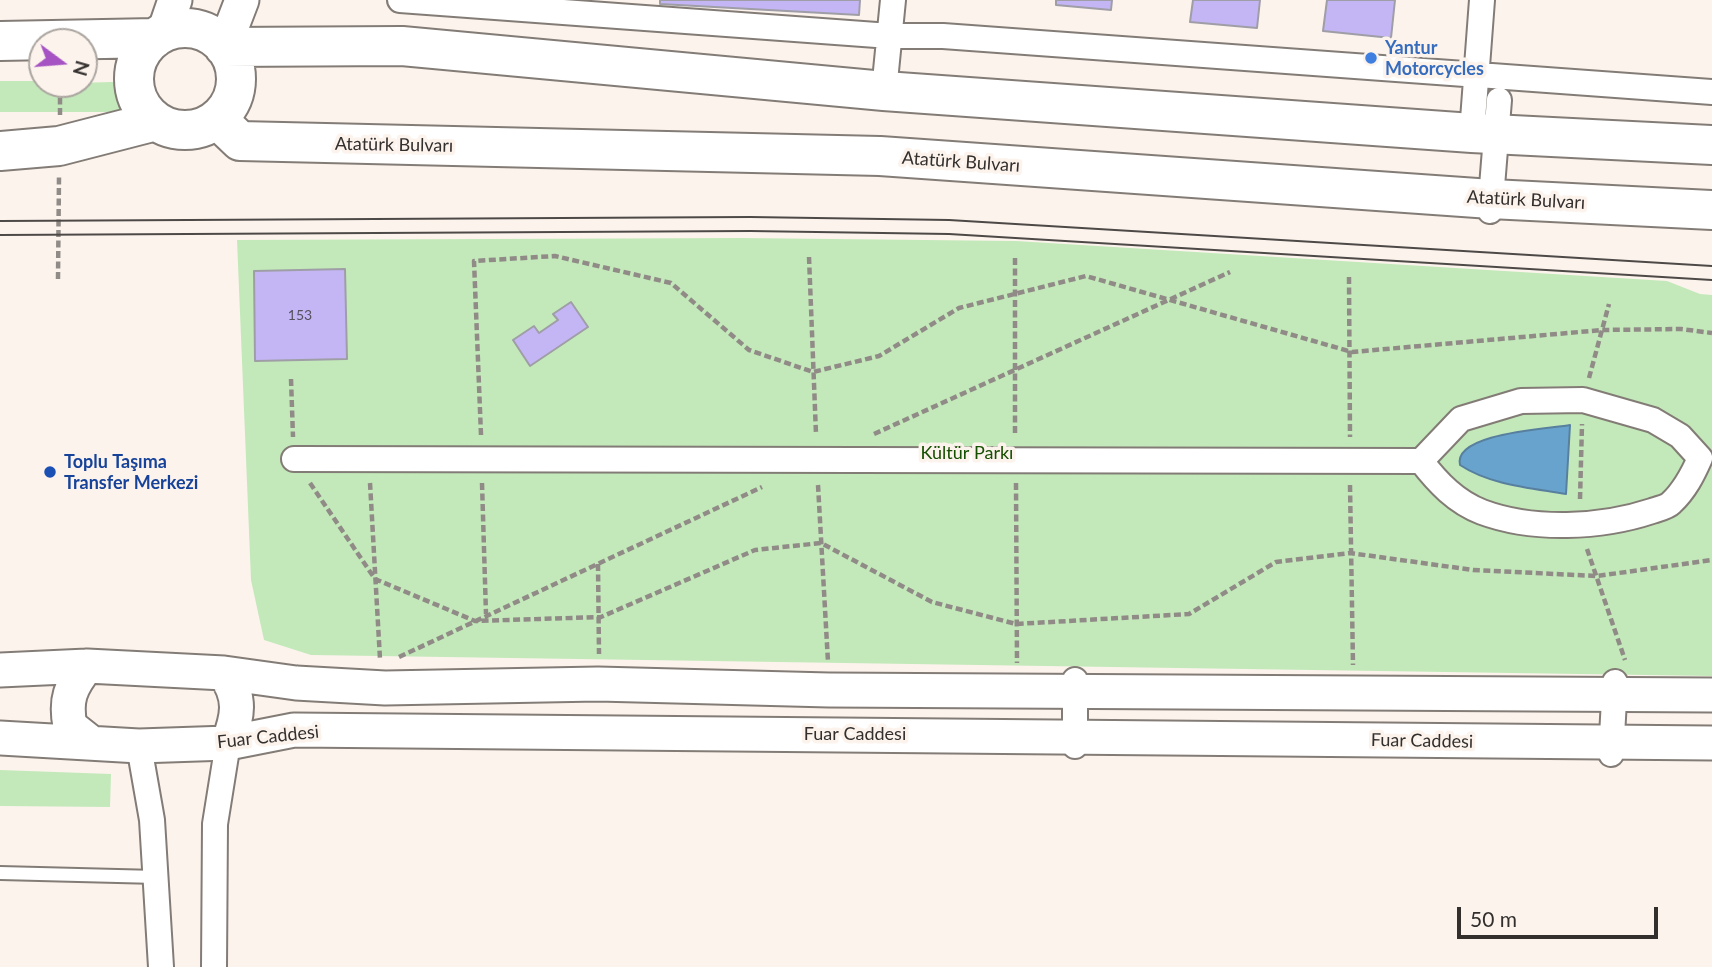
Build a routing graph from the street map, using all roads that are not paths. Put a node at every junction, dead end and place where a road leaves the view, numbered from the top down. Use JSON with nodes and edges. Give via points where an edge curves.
{"nodes":[{"id":1,"x":242,"y":0,"type":"edge"},
{"id":2,"x":403,"y":0,"type":"edge"},
{"id":3,"x":893,"y":0,"type":"edge"},
{"id":4,"x":1482,"y":0,"type":"edge"},
{"id":5,"x":165,"y":24,"type":"edge"},
{"id":6,"x":890,"y":36,"type":"junction"},
{"id":7,"x":0,"y":41,"type":"edge"},
{"id":8,"x":402,"y":46,"type":"junction"},
{"id":9,"x":225,"y":47,"type":"junction"},
{"id":10,"x":1477,"y":77,"type":"junction"},
{"id":11,"x":884,"y":91,"type":"junction"},
{"id":12,"x":1712,"y":92,"type":"edge"},
{"id":13,"x":217,"y":119,"type":"junction"},
{"id":14,"x":156,"y":121,"type":"junction"},
{"id":15,"x":1489,"y":122,"type":"junction"},
{"id":16,"x":1712,"y":145,"type":"edge"},
{"id":17,"x":0,"y":151,"type":"edge"},
{"id":18,"x":1490,"y":208,"type":"junction"},
{"id":19,"x":1712,"y":210,"type":"edge"},
{"id":20,"x":294,"y":459,"type":"road end"},
{"id":21,"x":1421,"y":461,"type":"junction"},
{"id":22,"x":87,"y":666,"type":"junction"},
{"id":23,"x":0,"y":670,"type":"edge"},
{"id":24,"x":224,"y":673,"type":"junction"},
{"id":25,"x":1075,"y":686,"type":"junction"},
{"id":26,"x":1615,"y":688,"type":"junction"},
{"id":27,"x":1712,"y":695,"type":"edge"},
{"id":28,"x":0,"y":738,"type":"edge"},
{"id":29,"x":89,"y":741,"type":"junction"},
{"id":30,"x":1075,"y":741,"type":"junction"},
{"id":31,"x":228,"y":743,"type":"junction"},
{"id":32,"x":1712,"y":743,"type":"edge"},
{"id":33,"x":139,"y":746,"type":"junction"},
{"id":34,"x":1612,"y":748,"type":"junction"},
{"id":35,"x":0,"y":873,"type":"edge"},
{"id":36,"x":157,"y":877,"type":"junction"},
{"id":37,"x":161,"y":967,"type":"edge"},
{"id":38,"x":214,"y":967,"type":"edge"}],
"edges":[{"from":1,"to":9,"type":"main road"},
{"from":2,"to":6,"type":"street"},
{"from":2,"to":8,"type":"street"},
{"from":3,"to":6,"type":"street"},
{"from":4,"to":10,"type":"street"},
{"from":5,"to":7,"type":"main road"},
{"from":5,"to":9,"type":"main road","via":[[212,36]]},
{"from":5,"to":14,"type":"main road","via":[[138,61],[135,90],[142,108]]},
{"from":6,"to":10,"type":"street","via":[[943,36]]},
{"from":6,"to":11,"type":"street"},
{"from":8,"to":9,"type":"main road"},
{"from":8,"to":11,"type":"main road"},
{"from":9,"to":13,"type":"main road","via":[[236,76],[228,107]]},
{"from":10,"to":12,"type":"street"},
{"from":10,"to":15,"type":"street"},
{"from":11,"to":15,"type":"main road"},
{"from":13,"to":14,"type":"main road","via":[[187,131]]},
{"from":13,"to":18,"type":"main road","name":"Atatürk Bulvarı","via":[[240,141],[880,156]]},
{"from":14,"to":17,"type":"main road","via":[[59,146]]},
{"from":15,"to":16,"type":"main road"},
{"from":15,"to":18,"type":"street"},
{"from":18,"to":19,"type":"main road","name":"Atatürk Bulvarı"},
{"from":20,"to":21,"type":"street"},
{"from":21,"to":21,"type":"street","via":[[1444,490],[1482,512],[1580,526],[1629,519],[1670,505],[1689,482],[1700,458],[1680,436],[1653,420],[1583,400],[1521,401],[1461,419]]},
{"from":22,"to":23,"type":"main road"},
{"from":22,"to":24,"type":"main road"},
{"from":22,"to":29,"type":"main road","via":[[71,685],[66,705],[70,726]]},
{"from":24,"to":25,"type":"main road","via":[[385,688]]},
{"from":24,"to":31,"type":"main road","via":[[235,688],[238,705]]},
{"from":25,"to":26,"type":"main road"},
{"from":25,"to":30,"type":"street"},
{"from":26,"to":27,"type":"main road"},
{"from":26,"to":34,"type":"street"},
{"from":28,"to":29,"type":"main road","name":"Fuar Caddesi"},
{"from":29,"to":33,"type":"main road","name":"Fuar Caddesi"},
{"from":30,"to":31,"type":"main road","name":"Fuar Caddesi","via":[[293,730]]},
{"from":30,"to":34,"type":"main road","name":"Fuar Caddesi"},
{"from":31,"to":33,"type":"main road","name":"Fuar Caddesi"},
{"from":31,"to":38,"type":"street","via":[[215,824]]},
{"from":32,"to":34,"type":"main road","name":"Fuar Caddesi"},
{"from":33,"to":36,"type":"street"},
{"from":35,"to":36,"type":"lane"},
{"from":36,"to":37,"type":"street"}]}
